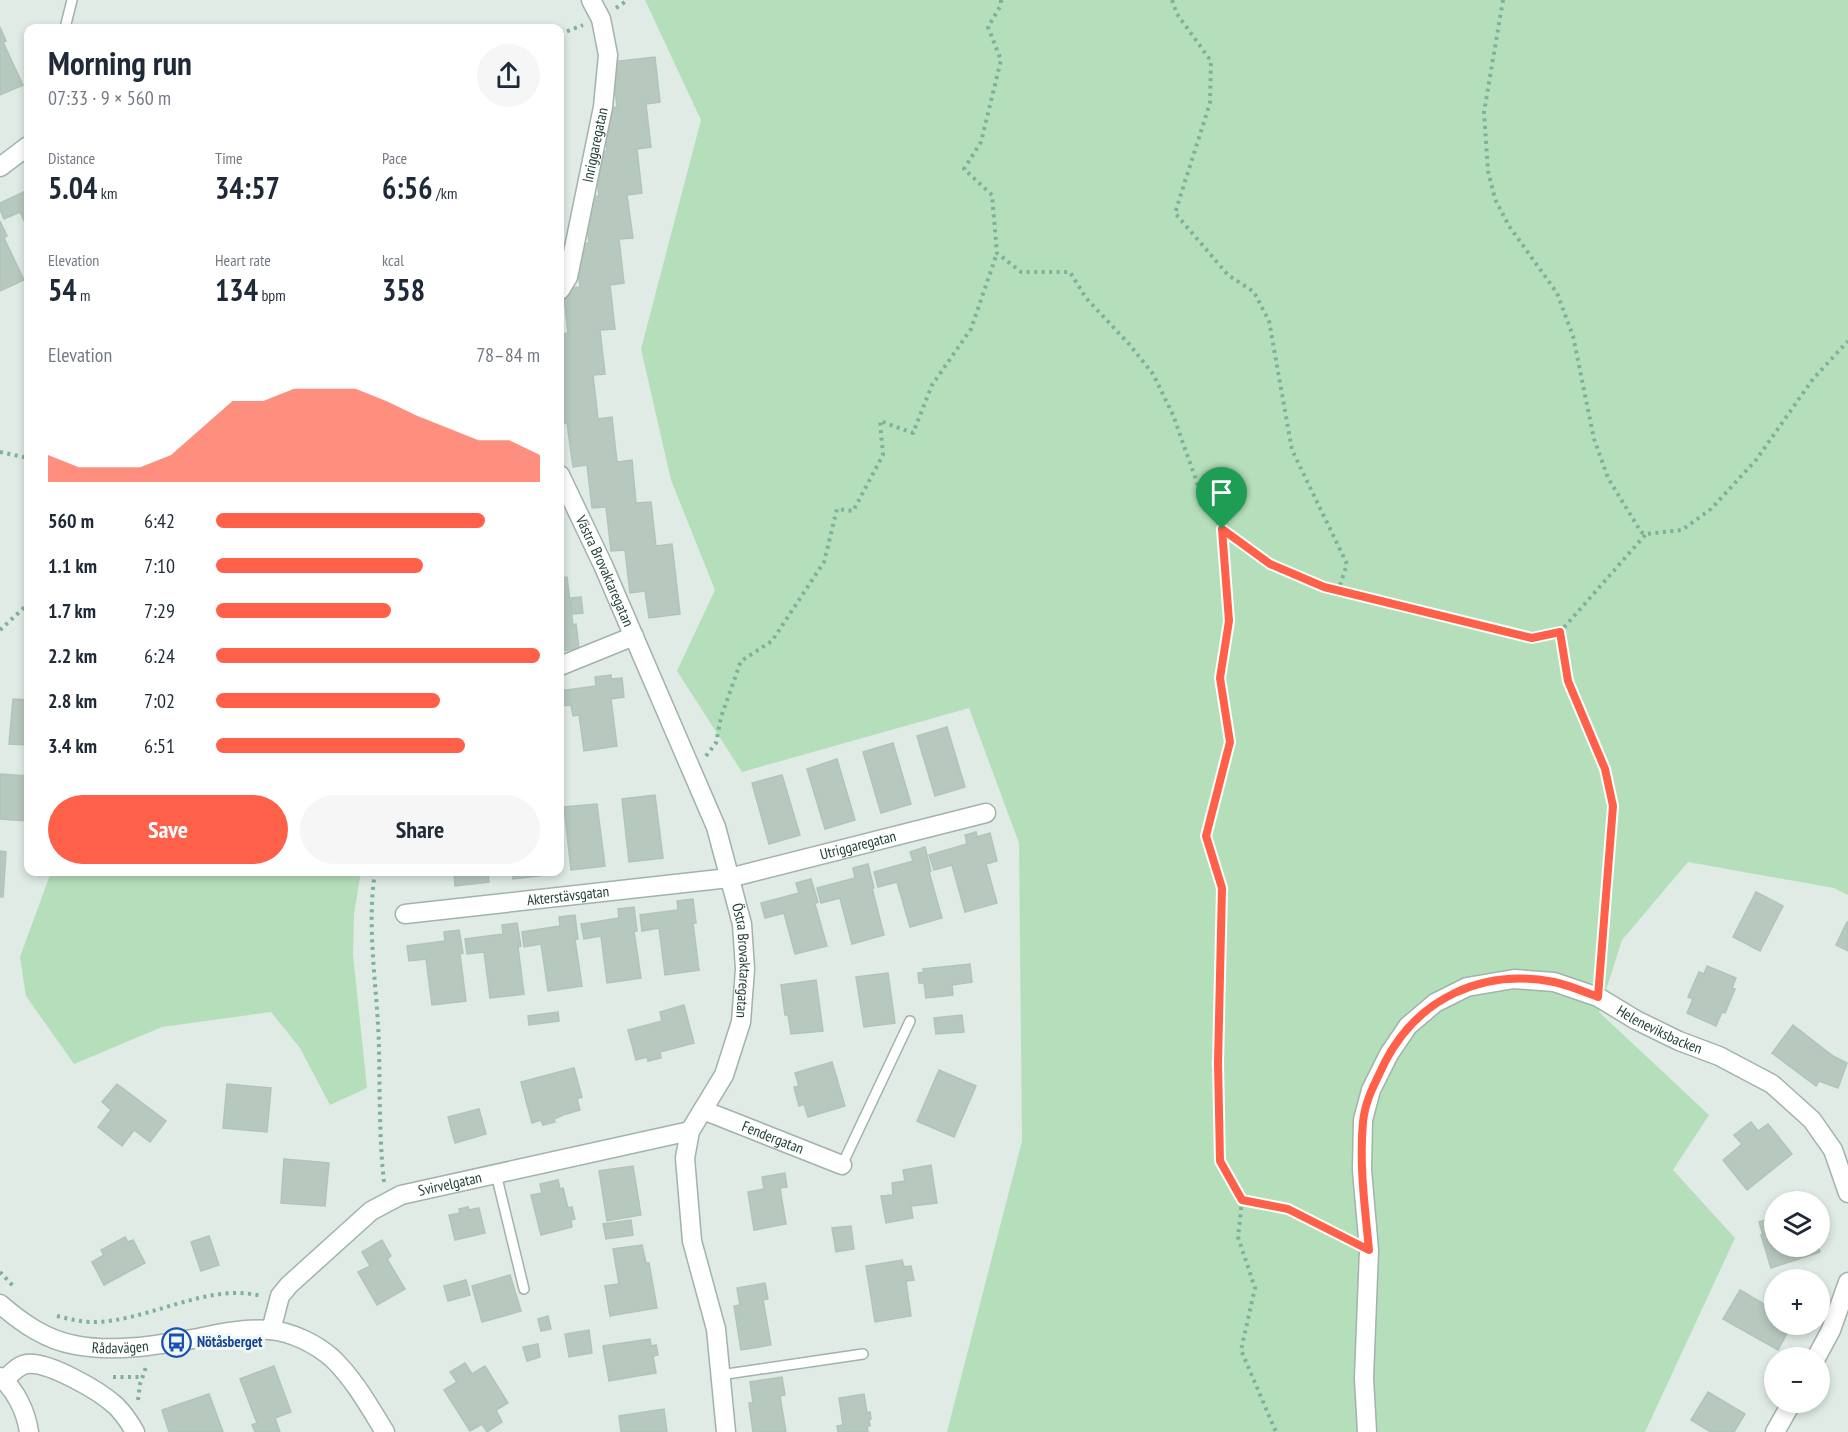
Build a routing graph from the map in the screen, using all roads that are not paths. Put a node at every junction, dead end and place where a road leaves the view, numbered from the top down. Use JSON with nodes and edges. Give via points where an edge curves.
{"nodes":[{"id":1,"x":72,"y":0,"type":"edge"},
{"id":2,"x":591,"y":0,"type":"edge"},
{"id":3,"x":66,"y":24,"type":"edge"},
{"id":4,"x":24,"y":149,"type":"edge"},
{"id":5,"x":0,"y":167,"type":"edge"},
{"id":6,"x":564,"y":284,"type":"edge"},
{"id":7,"x":564,"y":484,"type":"edge"},
{"id":8,"x":634,"y":636,"type":"junction"},
{"id":9,"x":564,"y":664,"type":"edge"},
{"id":10,"x":986,"y":813,"type":"dead end"},
{"id":11,"x":729,"y":878,"type":"junction"},
{"id":12,"x":405,"y":914,"type":"dead end"},
{"id":13,"x":910,"y":1021,"type":"dead end"},
{"id":14,"x":702,"y":1110,"type":"junction"},
{"id":15,"x":690,"y":1131,"type":"junction"},
{"id":16,"x":842,"y":1165,"type":"joint"},
{"id":17,"x":496,"y":1174,"type":"junction"},
{"id":18,"x":1848,"y":1193,"type":"edge"},
{"id":19,"x":1848,"y":1282,"type":"edge"},
{"id":20,"x":524,"y":1289,"type":"dead end"},
{"id":21,"x":0,"y":1304,"type":"edge"},
{"id":22,"x":271,"y":1330,"type":"junction"},
{"id":23,"x":1822,"y":1347,"type":"edge"},
{"id":24,"x":863,"y":1354,"type":"dead end"},
{"id":25,"x":720,"y":1375,"type":"junction"},
{"id":26,"x":2,"y":1378,"type":"edge"},
{"id":27,"x":1786,"y":1413,"type":"edge"},
{"id":28,"x":29,"y":1432,"type":"edge"},
{"id":29,"x":135,"y":1432,"type":"edge"},
{"id":30,"x":385,"y":1432,"type":"edge"},
{"id":31,"x":726,"y":1432,"type":"edge"},
{"id":32,"x":1367,"y":1432,"type":"edge"},
{"id":33,"x":1775,"y":1432,"type":"edge"}],
"edges":[{"from":1,"to":3,"type":"lane"},
{"from":2,"to":6,"type":"street","name":"Inriggaregatan","via":[[601,19],[608,55],[603,107]]},
{"from":4,"to":5,"type":"street"},
{"from":7,"to":8,"type":"street","name":"Västra Brovaktaregatan"},
{"from":8,"to":9,"type":"street"},
{"from":8,"to":11,"type":"street","name":"Östra Brovaktaregatan","via":[[716,826]]},
{"from":10,"to":11,"type":"street","name":"Utriggaregatan"},
{"from":11,"to":12,"type":"street","name":"Akterstävsgatan"},
{"from":11,"to":14,"type":"street","name":"Östra Brovaktaregatan","via":[[742,924],[745,969],[741,1022],[724,1075]]},
{"from":13,"to":16,"type":"lane"},
{"from":14,"to":15,"type":"street","name":"Östra Brovaktaregatan"},
{"from":14,"to":16,"type":"street","name":"Fendergatan"},
{"from":15,"to":17,"type":"street","name":"Svirvelgatan"},
{"from":15,"to":25,"type":"street","name":"Östra Brovaktaregatan","via":[[685,1158],[692,1241],[716,1329]]},
{"from":17,"to":20,"type":"lane"},
{"from":17,"to":22,"type":"street","name":"Svirvelgatan","via":[[401,1195],[371,1211],[289,1285],[280,1296]]},
{"from":18,"to":32,"type":"street","name":"Heleneviksbacken","via":[[1833,1150],[1812,1120],[1772,1084],[1636,1020],[1598,997],[1554,982],[1514,979],[1467,987],[1435,1002],[1408,1026],[1389,1054],[1371,1090],[1363,1120],[1362,1170],[1369,1250],[1364,1378]]},
{"from":19,"to":23,"type":"street"},
{"from":21,"to":22,"type":"street","name":"Rådavägen","via":[[14,1317],[51,1338],[94,1348],[126,1348]]},
{"from":22,"to":30,"type":"street","name":"Rådavägen","via":[[312,1344],[331,1358],[352,1380]]},
{"from":24,"to":25,"type":"lane"},
{"from":25,"to":31,"type":"street","name":"Östra Brovaktaregatan"},
{"from":26,"to":28,"type":"street","via":[[21,1406]]},
{"from":26,"to":29,"type":"street","via":[[26,1364],[60,1372],[115,1405]]},
{"from":27,"to":33,"type":"street"}]}
